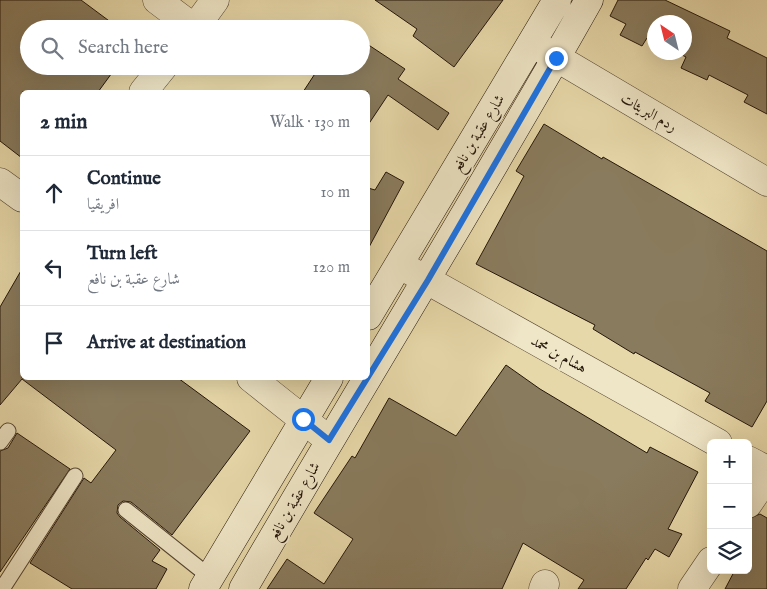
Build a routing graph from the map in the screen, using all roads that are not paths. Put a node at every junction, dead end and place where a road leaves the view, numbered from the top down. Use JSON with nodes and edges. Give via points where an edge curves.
{"nodes":[{"id":1,"x":157,"y":0,"type":"edge"},
{"id":2,"x":215,"y":0,"type":"edge"},
{"id":3,"x":556,"y":0,"type":"edge"},
{"id":4,"x":589,"y":0,"type":"edge"},
{"id":5,"x":183,"y":20,"type":"edge"},
{"id":6,"x":200,"y":20,"type":"edge"},
{"id":7,"x":531,"y":44,"type":"junction"},
{"id":8,"x":556,"y":58,"type":"junction"},
{"id":9,"x":157,"y":75,"type":"edge"},
{"id":10,"x":145,"y":90,"type":"edge"},
{"id":11,"x":0,"y":182,"type":"edge"},
{"id":12,"x":767,"y":182,"type":"edge"},
{"id":13,"x":20,"y":197,"type":"edge"},
{"id":14,"x":400,"y":265,"type":"junction"},
{"id":15,"x":428,"y":280,"type":"junction"},
{"id":16,"x":370,"y":313,"type":"edge"},
{"id":17,"x":370,"y":374,"type":"edge"},
{"id":18,"x":254,"y":380,"type":"edge"},
{"id":19,"x":328,"y":380,"type":"edge"},
{"id":20,"x":366,"y":380,"type":"edge"},
{"id":21,"x":303,"y":419,"type":"junction"},
{"id":22,"x":711,"y":439,"type":"edge"},
{"id":23,"x":329,"y":440,"type":"junction"},
{"id":24,"x":752,"y":462,"type":"edge"},
{"id":25,"x":767,"y":470,"type":"edge"},
{"id":26,"x":75,"y":476,"type":"dead end"},
{"id":27,"x":767,"y":476,"type":"edge"},
{"id":28,"x":752,"y":498,"type":"edge"},
{"id":29,"x":126,"y":510,"type":"dead end"},
{"id":30,"x":707,"y":566,"type":"edge"},
{"id":31,"x":206,"y":583,"type":"edge"},
{"id":32,"x":2,"y":589,"type":"edge"},
{"id":33,"x":242,"y":589,"type":"edge"},
{"id":34,"x":692,"y":589,"type":"edge"}],
"edges":[{"from":1,"to":5,"type":"street"},
{"from":2,"to":6,"type":"street"},
{"from":3,"to":7,"type":"street","name":"شارع عقبة بن نافع"},
{"from":4,"to":8,"type":"street","name":"شارع عقبة بن نافع"},
{"from":7,"to":8,"type":"street","name":"ردم البريثات"},
{"from":7,"to":14,"type":"street","name":"شارع عقبة بن نافع"},
{"from":8,"to":12,"type":"street","name":"ردم البريثات"},
{"from":8,"to":15,"type":"street","name":"شارع عقبة بن نافع"},
{"from":9,"to":10,"type":"street"},
{"from":11,"to":13,"type":"street"},
{"from":14,"to":15,"type":"street","name":"هشام بن محمد"},
{"from":14,"to":16,"type":"street","name":"شارع عقبة بن نافع"},
{"from":15,"to":17,"type":"street","name":"شارع عقبة بن نافع"},
{"from":15,"to":22,"type":"street","name":"هشام بن محمد"},
{"from":18,"to":21,"type":"street"},
{"from":19,"to":21,"type":"street"},
{"from":20,"to":23,"type":"street","name":"شارع عقبة بن نافع"},
{"from":21,"to":23,"type":"street"},
{"from":21,"to":31,"type":"street"},
{"from":23,"to":33,"type":"street","name":"شارع عقبة بن نافع"},
{"from":24,"to":25,"type":"street"},
{"from":26,"to":32,"type":"lane"},
{"from":27,"to":28,"type":"street"},
{"from":29,"to":31,"type":"lane"},
{"from":30,"to":34,"type":"street"}]}
